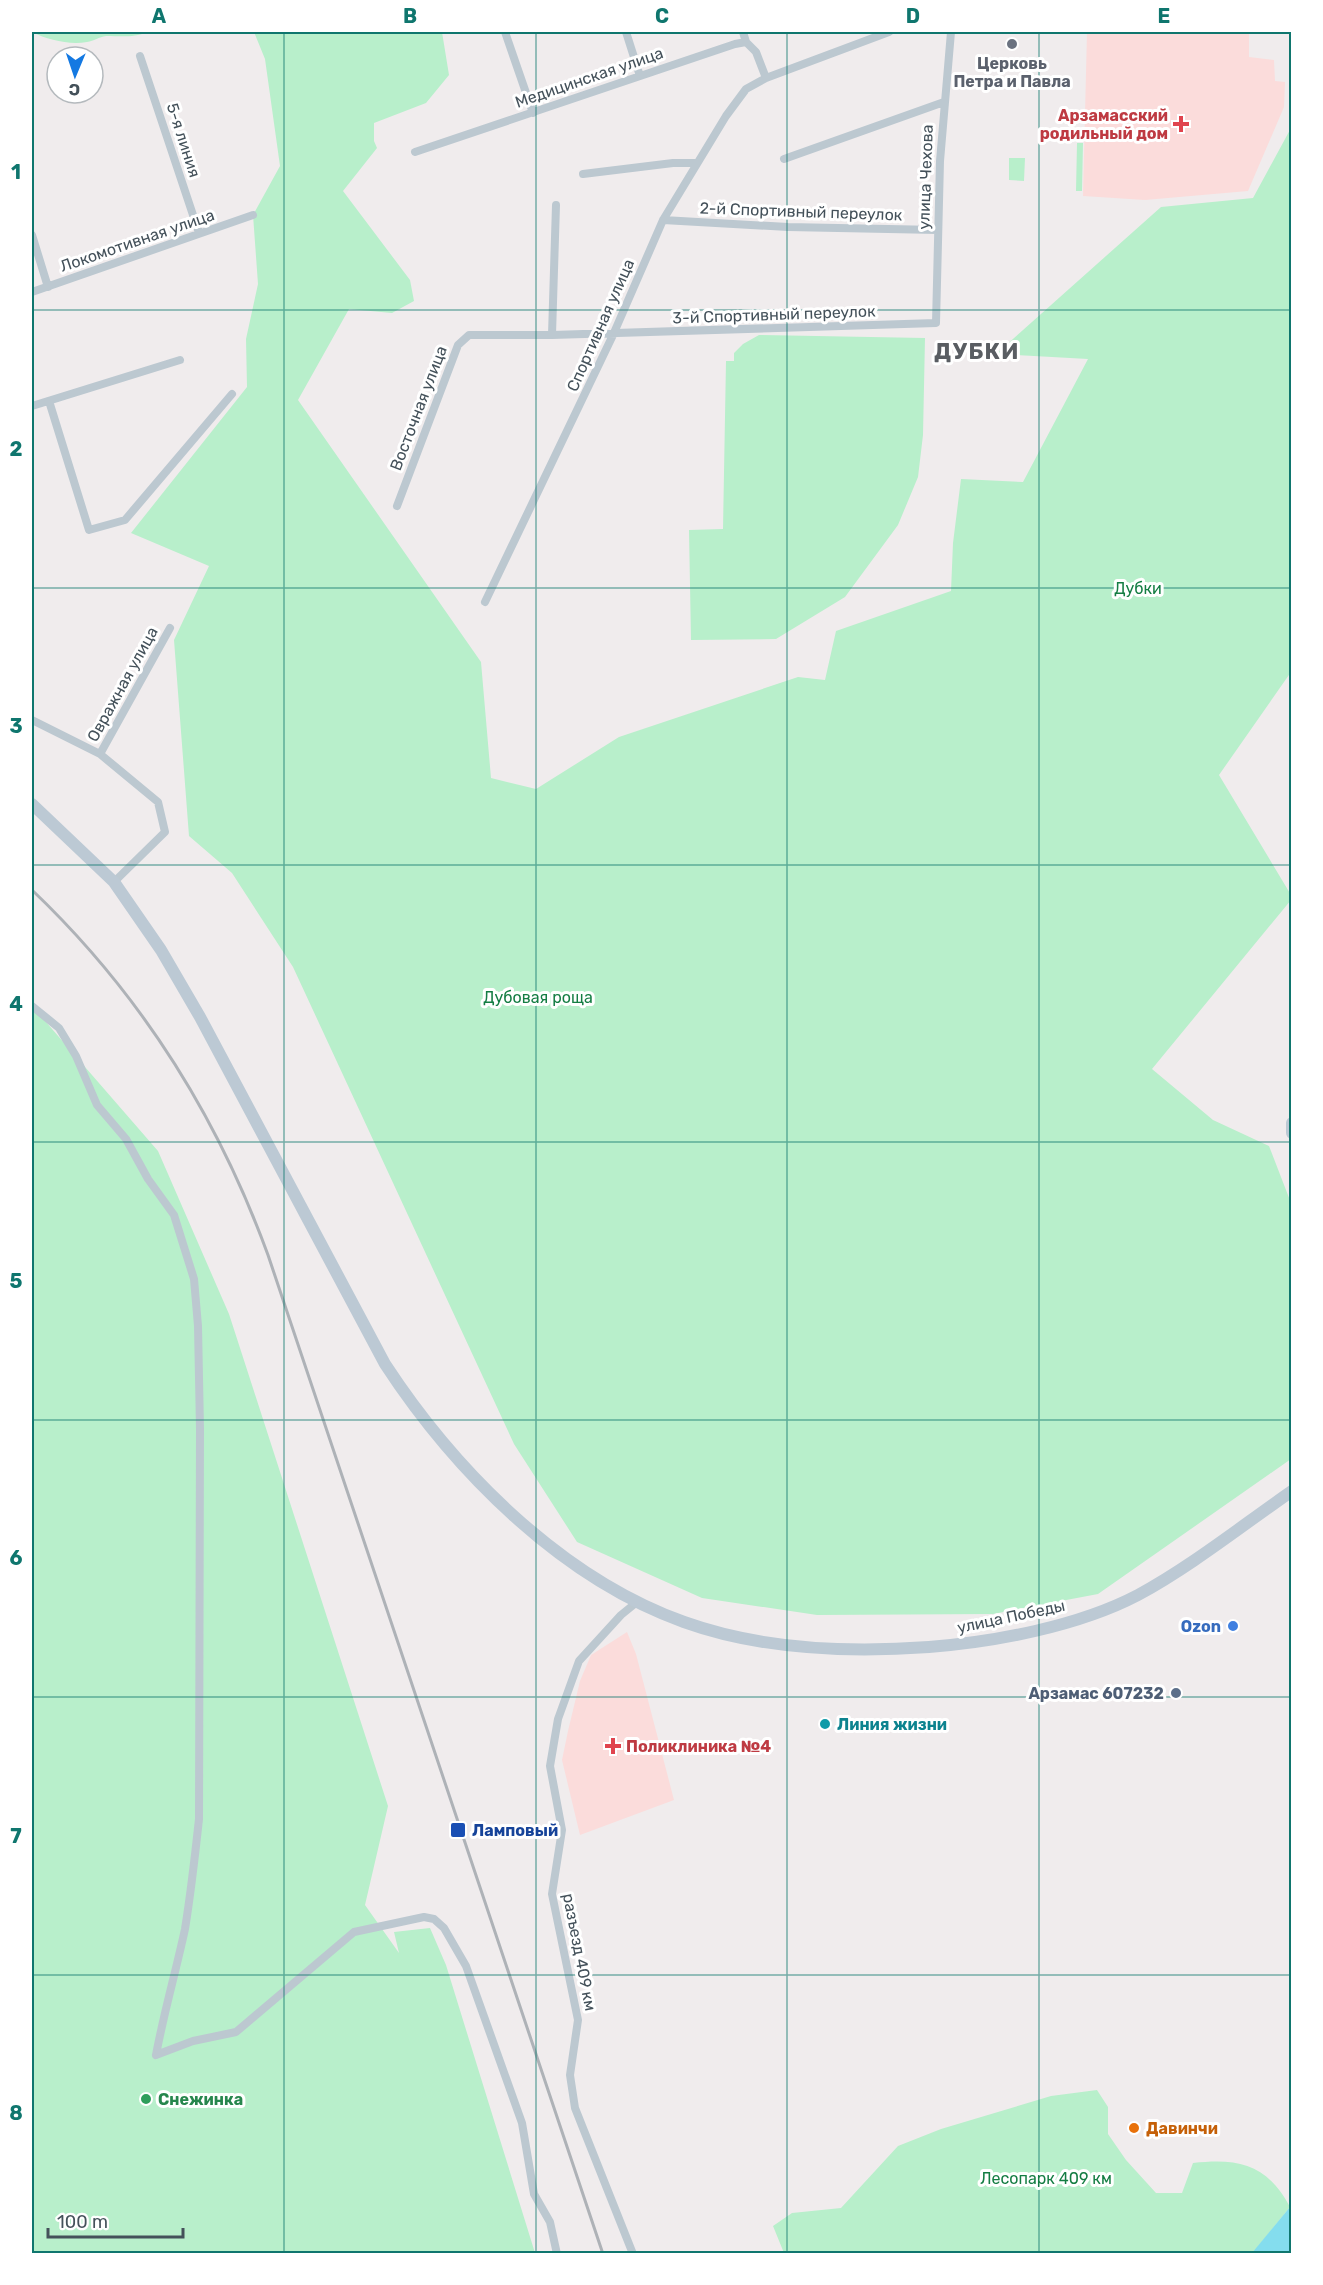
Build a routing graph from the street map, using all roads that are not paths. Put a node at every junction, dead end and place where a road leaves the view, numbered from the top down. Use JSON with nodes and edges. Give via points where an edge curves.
{"nodes":[{"id":1,"x":506,"y":32,"type":"edge"},
{"id":2,"x":626,"y":32,"type":"edge"},
{"id":3,"x":742,"y":32,"type":"edge"},
{"id":4,"x":889,"y":32,"type":"edge"},
{"id":5,"x":951,"y":32,"type":"edge"},
{"id":6,"x":746,"y":42,"type":"junction"},
{"id":7,"x":140,"y":56,"type":"dead end"},
{"id":8,"x":640,"y":76,"type":"junction"},
{"id":9,"x":766,"y":78,"type":"junction"},
{"id":10,"x":944,"y":102,"type":"junction"},
{"id":11,"x":533,"y":112,"type":"junction"},
{"id":12,"x":415,"y":152,"type":"dead end"},
{"id":13,"x":784,"y":159,"type":"dead end"},
{"id":14,"x":698,"y":163,"type":"junction"},
{"id":15,"x":583,"y":174,"type":"dead end"},
{"id":16,"x":556,"y":206,"type":"dead end"},
{"id":17,"x":253,"y":215,"type":"dead end"},
{"id":18,"x":663,"y":220,"type":"junction"},
{"id":19,"x":938,"y":230,"type":"junction"},
{"id":20,"x":199,"y":233,"type":"junction"},
{"id":21,"x":32,"y":235,"type":"edge"},
{"id":22,"x":48,"y":287,"type":"junction"},
{"id":23,"x":32,"y":292,"type":"edge"},
{"id":24,"x":936,"y":323,"type":"joint"},
{"id":25,"x":552,"y":335,"type":"junction"},
{"id":26,"x":614,"y":335,"type":"junction"},
{"id":27,"x":180,"y":360,"type":"dead end"},
{"id":28,"x":232,"y":394,"type":"dead end"},
{"id":29,"x":49,"y":401,"type":"junction"},
{"id":30,"x":32,"y":406,"type":"edge"},
{"id":31,"x":397,"y":506,"type":"dead end"},
{"id":32,"x":485,"y":602,"type":"dead end"},
{"id":33,"x":170,"y":627,"type":"dead end"},
{"id":34,"x":32,"y":720,"type":"edge"},
{"id":35,"x":100,"y":754,"type":"junction"},
{"id":36,"x":32,"y":804,"type":"edge"},
{"id":37,"x":114,"y":882,"type":"junction"},
{"id":38,"x":32,"y":1006,"type":"edge"},
{"id":39,"x":1292,"y":1123,"type":"edge"},
{"id":40,"x":1292,"y":1133,"type":"edge"},
{"id":41,"x":1292,"y":1491,"type":"edge"},
{"id":42,"x":637,"y":1602,"type":"junction"},
{"id":43,"x":557,"y":2253,"type":"edge"},
{"id":44,"x":633,"y":2253,"type":"edge"}],
"edges":[{"from":1,"to":11,"type":"street"},
{"from":2,"to":8,"type":"street"},
{"from":3,"to":6,"type":"street"},
{"from":4,"to":9,"type":"street"},
{"from":5,"to":10,"type":"street","name":"улица Чехова"},
{"from":6,"to":8,"type":"street","name":"Медицинская улица"},
{"from":6,"to":9,"type":"street","via":[[756,52]]},
{"from":7,"to":20,"type":"street","name":"5-я линия"},
{"from":8,"to":11,"type":"street","name":"Медицинская улица"},
{"from":9,"to":14,"type":"street","name":"Спортивная улица","via":[[746,89]]},
{"from":10,"to":13,"type":"street"},
{"from":10,"to":19,"type":"street","name":"улица Чехова"},
{"from":11,"to":12,"type":"street","name":"Медицинская улица"},
{"from":14,"to":15,"type":"street"},
{"from":14,"to":18,"type":"street","name":"Спортивная улица"},
{"from":16,"to":25,"type":"street"},
{"from":17,"to":20,"type":"street","name":"Локомотивная улица"},
{"from":18,"to":19,"type":"street","name":"2-й Спортивный переулок"},
{"from":18,"to":26,"type":"street","name":"Спортивная улица"},
{"from":19,"to":24,"type":"street","name":"улица Чехова"},
{"from":20,"to":22,"type":"street","name":"Локомотивная улица"},
{"from":21,"to":22,"type":"street"},
{"from":22,"to":23,"type":"street","name":"Локомотивная улица"},
{"from":24,"to":26,"type":"street","name":"3-й Спортивный переулок"},
{"from":25,"to":26,"type":"street","name":"Восточная улица"},
{"from":25,"to":31,"type":"street","name":"Восточная улица","via":[[469,335],[458,345]]},
{"from":26,"to":32,"type":"street","name":"Спортивная улица"},
{"from":27,"to":29,"type":"street"},
{"from":28,"to":29,"type":"street","via":[[125,520],[89,530]]},
{"from":29,"to":30,"type":"street"},
{"from":33,"to":35,"type":"street","name":"Овражная улица"},
{"from":34,"to":35,"type":"street"},
{"from":35,"to":37,"type":"street","via":[[158,802],[165,832]]},
{"from":36,"to":37,"type":"street","name":"улица Победы"},
{"from":37,"to":42,"type":"street","name":"улица Победы","via":[[179,978],[385,1364],[415,1409],[463,1467],[527,1527],[583,1570]]},
{"from":38,"to":43,"type":"street","via":[[59,1028],[97,1105],[126,1139],[174,1215],[194,1279],[200,1429],[199,1819],[184,1932],[156,2055],[193,2040],[236,2032],[354,1932],[424,1917],[434,1919],[444,1928],[466,1966],[503,2064],[522,2123],[534,2194],[550,2222]]},
{"from":39,"to":40,"type":"street"},
{"from":41,"to":42,"type":"street","name":"улица Победы","via":[[1138,1595],[1093,1614],[971,1644],[877,1651],[792,1647],[713,1632]]},
{"from":42,"to":44,"type":"street","name":"разъезд 409 км","via":[[579,1661],[558,1719],[550,1766],[562,1830],[552,1894],[578,2020],[571,2086],[575,2108]]}]}
